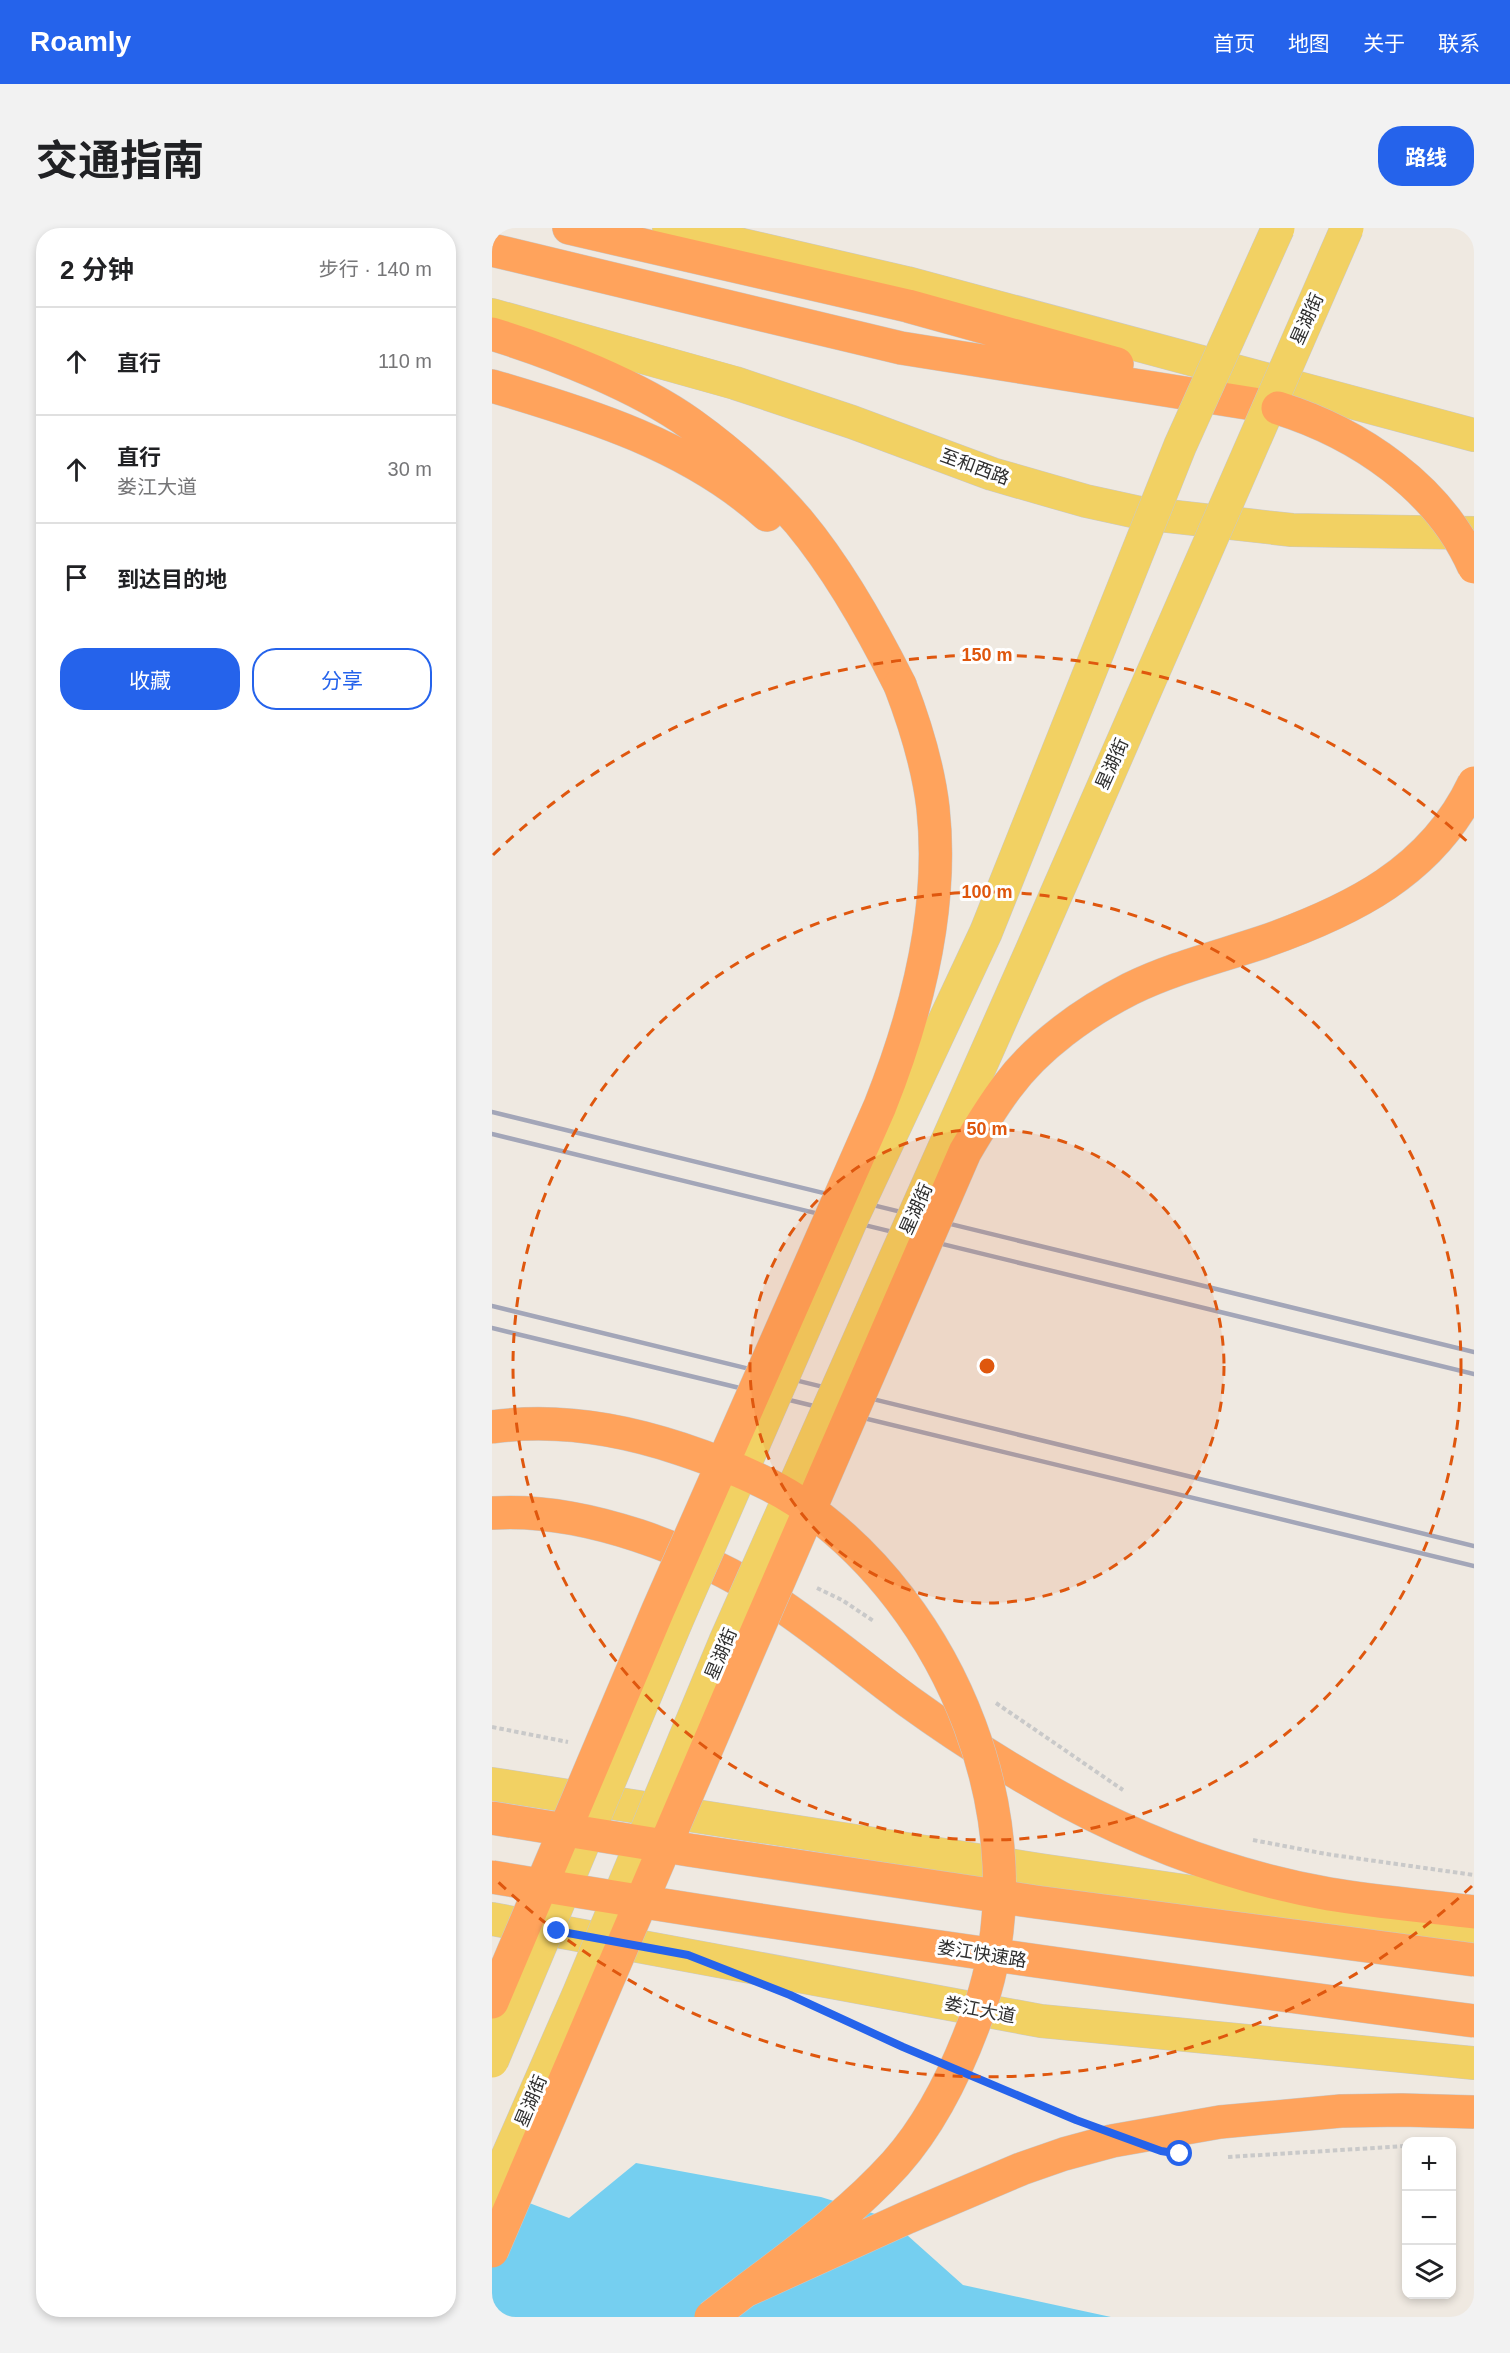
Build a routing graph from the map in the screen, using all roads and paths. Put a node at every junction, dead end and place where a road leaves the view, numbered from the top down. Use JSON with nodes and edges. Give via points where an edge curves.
{"nodes":[{"id":1,"x":569,"y":228,"type":"edge"},
{"id":2,"x":669,"y":228,"type":"edge"},
{"id":3,"x":1278,"y":228,"type":"edge"},
{"id":4,"x":1347,"y":228,"type":"edge"},
{"id":5,"x":492,"y":250,"type":"edge"},
{"id":6,"x":492,"y":315,"type":"edge"},
{"id":7,"x":492,"y":334,"type":"edge"},
{"id":8,"x":492,"y":386,"type":"edge"},
{"id":9,"x":1278,"y":408,"type":"junction"},
{"id":10,"x":1474,"y":435,"type":"edge"},
{"id":11,"x":1474,"y":533,"type":"edge"},
{"id":12,"x":1474,"y":567,"type":"edge"},
{"id":13,"x":867,"y":621,"type":"junction"},
{"id":14,"x":1474,"y":783,"type":"edge"},
{"id":15,"x":492,"y":1427,"type":"edge"},
{"id":16,"x":492,"y":1513,"type":"edge"},
{"id":17,"x":492,"y":1784,"type":"edge"},
{"id":18,"x":492,"y":1818,"type":"edge"},
{"id":19,"x":492,"y":1877,"type":"edge"},
{"id":20,"x":1474,"y":1912,"type":"edge"},
{"id":21,"x":492,"y":1919,"type":"edge"},
{"id":22,"x":1474,"y":1933,"type":"edge"},
{"id":23,"x":1474,"y":1960,"type":"edge"},
{"id":24,"x":492,"y":2002,"type":"edge"},
{"id":25,"x":842,"y":2019,"type":"dead end"},
{"id":26,"x":1474,"y":2021,"type":"edge"},
{"id":27,"x":492,"y":2061,"type":"edge"},
{"id":28,"x":935,"y":2061,"type":"dead end"},
{"id":29,"x":1474,"y":2063,"type":"edge"},
{"id":30,"x":979,"y":2079,"type":"dead end"},
{"id":31,"x":1474,"y":2112,"type":"edge"},
{"id":32,"x":1076,"y":2120,"type":"dead end"},
{"id":33,"x":1402,"y":2145,"type":"edge"},
{"id":34,"x":1220,"y":2157,"type":"dead end"},
{"id":35,"x":492,"y":2192,"type":"edge"},
{"id":36,"x":492,"y":2251,"type":"edge"},
{"id":37,"x":745,"y":2291,"type":"junction"},
{"id":38,"x":711,"y":2317,"type":"edge"}],
"edges":[{"from":1,"to":9,"type":"highway","bridge":true,"via":[[908,306]]},
{"from":2,"to":10,"type":"main road","via":[[907,283]]},
{"from":3,"to":27,"type":"main road","bridge":true,"via":[[1180,446],[986,932],[839,1249],[677,1620]]},
{"from":4,"to":35,"type":"main road","name":"星湖街","bridge":true,"via":[[730,1631]]},
{"from":5,"to":9,"type":"highway","bridge":true,"via":[[902,348]]},
{"from":6,"to":11,"type":"main road","name":"至和西路","via":[[735,383],[992,474],[1086,501],[1141,513],[1292,530]]},
{"from":7,"to":13,"type":"highway","via":[[594,372],[690,424],[772,494],[800,524]]},
{"from":8,"to":13,"type":"highway","via":[[587,415],[705,469],[774,522]]},
{"from":9,"to":12,"type":"highway","bridge":true,"via":[[1332,429],[1394,468],[1424,494],[1451,526]]},
{"from":13,"to":24,"type":"highway","bridge":true,"via":[[911,713],[933,807],[934,901],[918,989],[880,1106],[658,1610]]},
{"from":14,"to":36,"type":"highway","bridge":true,"via":[[1451,823],[1426,854],[1396,879],[1340,912],[1167,973],[1097,1007],[1033,1058],[986,1117],[960,1163]]},
{"from":15,"to":37,"type":"highway","bridge":true,"via":[[557,1425],[636,1435],[703,1456],[795,1500],[851,1545],[890,1586],[942,1661],[980,1751],[996,1829],[998,1908],[990,1968],[966,2045],[925,2124],[898,2161],[821,2234]]},
{"from":16,"to":20,"type":"highway","bridge":true,"via":[[576,1519],[608,1526],[742,1581],[977,1749],[1069,1802],[1141,1837],[1210,1864],[1328,1894]]},
{"from":17,"to":22,"type":"main road"},
{"from":18,"to":23,"type":"highway","bridge":true,"via":[[1036,1902]]},
{"from":19,"to":26,"type":"highway","name":"娄江快速路","bridge":true,"via":[[1028,1961]]},
{"from":21,"to":29,"type":"main road","name":"娄江大道","via":[[1041,2021]]},
{"from":25,"to":28,"type":"path"},
{"from":30,"to":32,"type":"path"},
{"from":31,"to":37,"type":"highway","bridge":true,"via":[[1341,2111],[1220,2122],[1112,2141],[1021,2169]]},
{"from":33,"to":34,"type":"path"},
{"from":37,"to":38,"type":"highway","bridge":true}]}
